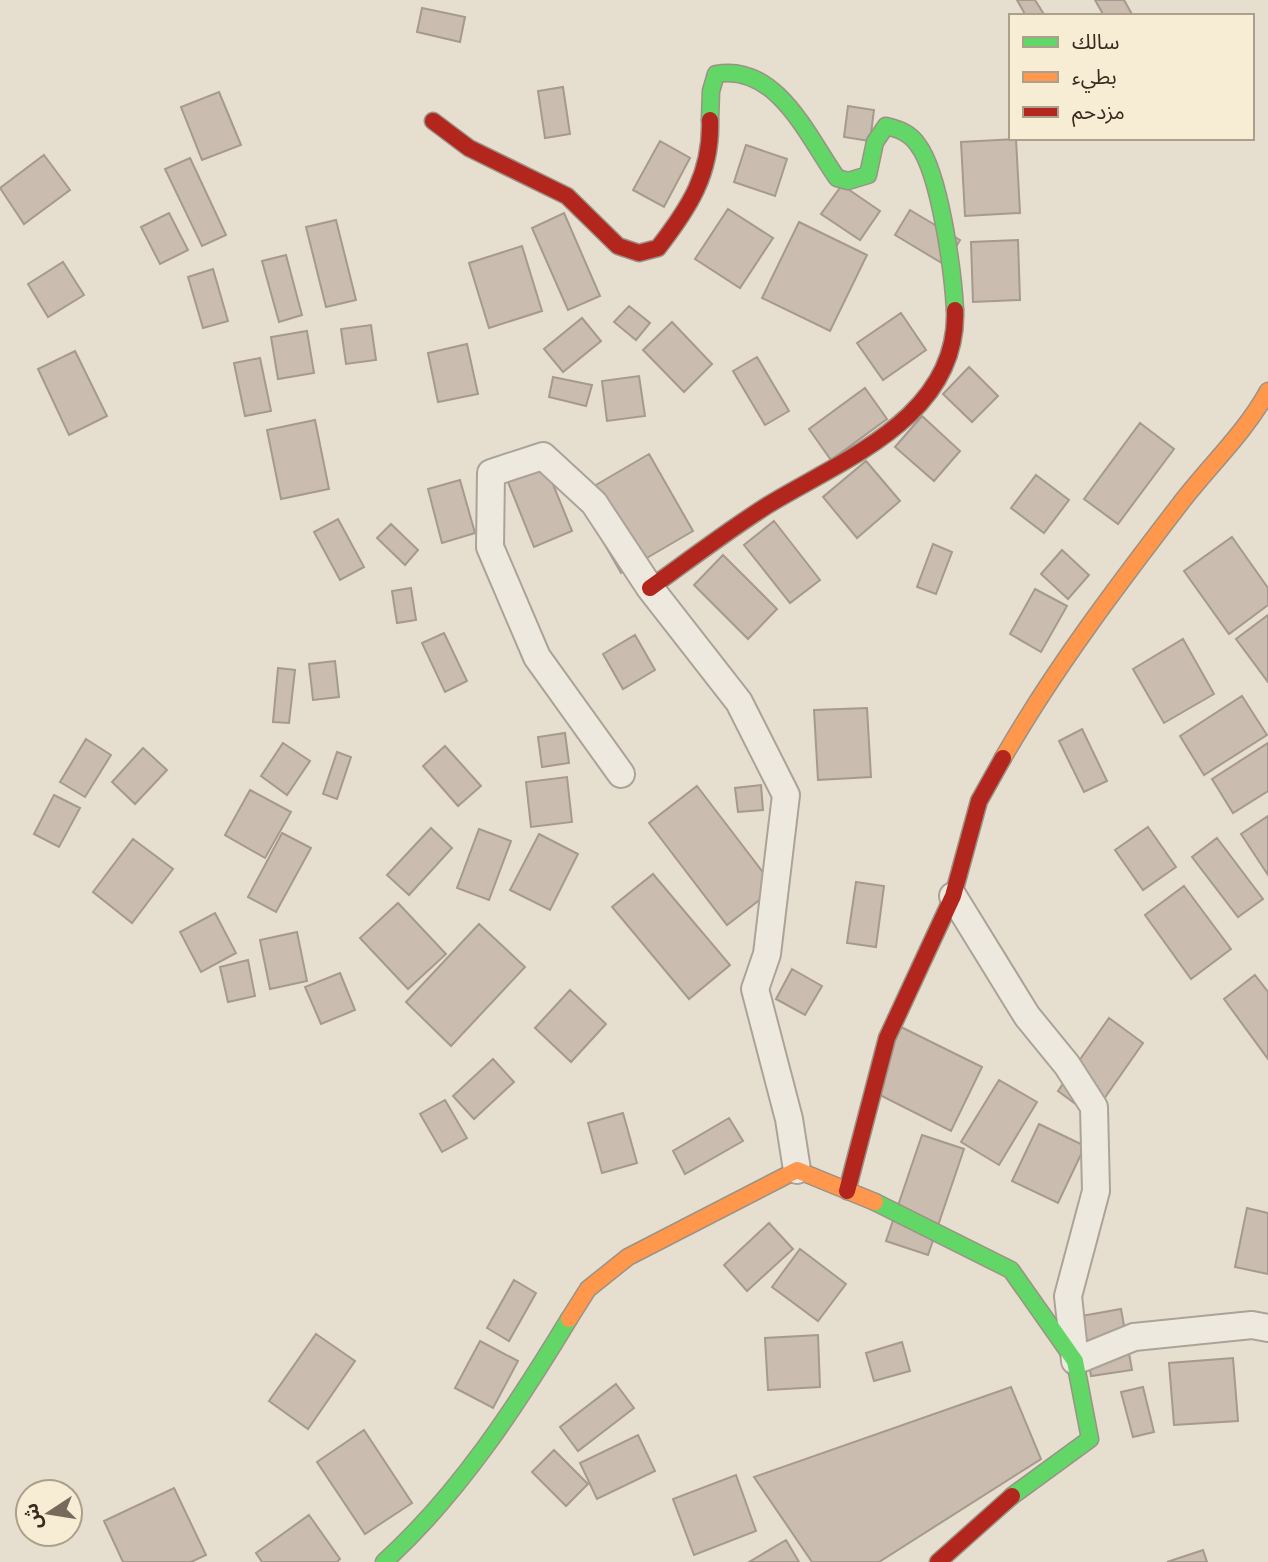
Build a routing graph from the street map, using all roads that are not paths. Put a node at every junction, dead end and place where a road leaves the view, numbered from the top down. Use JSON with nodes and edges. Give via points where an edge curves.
{"nodes":[{"id":1,"x":433,"y":121,"type":"dead end"},
{"id":2,"x":1268,"y":391,"type":"edge"},
{"id":3,"x":650,"y":588,"type":"junction"},
{"id":4,"x":621,"y":774,"type":"dead end"},
{"id":5,"x":953,"y":896,"type":"junction"},
{"id":6,"x":797,"y":1170,"type":"junction"},
{"id":7,"x":848,"y":1191,"type":"junction"},
{"id":8,"x":1268,"y":1328,"type":"edge"},
{"id":9,"x":1075,"y":1362,"type":"junction"},
{"id":10,"x":384,"y":1562,"type":"edge"},
{"id":11,"x":938,"y":1562,"type":"edge"}],
"edges":[{"from":1,"to":3,"type":"street","via":[[469,148],[567,196],[618,246],[639,253],[659,248],[704,180],[710,144],[710,87],[716,74],[737,72],[760,82],[783,101],[837,178],[848,181],[868,175],[873,144],[886,127],[914,137],[932,170],[955,321],[951,356],[922,402],[886,438],[786,495]]},
{"from":2,"to":5,"type":"street","via":[[1255,415],[1181,503],[1038,696],[979,802]]},
{"from":3,"to":4,"type":"street","via":[[594,503],[543,456],[491,473],[490,547],[537,657]]},
{"from":3,"to":6,"type":"street","via":[[738,702],[786,795],[767,954],[755,989],[789,1119]]},
{"from":5,"to":7,"type":"street","via":[[887,1038]]},
{"from":5,"to":9,"type":"street","via":[[1027,1016],[1094,1107],[1096,1191],[1068,1296]]},
{"from":6,"to":7,"type":"street"},
{"from":6,"to":10,"type":"street","via":[[628,1257],[589,1289],[522,1396],[417,1532]]},
{"from":7,"to":9,"type":"street","via":[[1011,1269]]},
{"from":8,"to":9,"type":"street","via":[[1252,1325],[1134,1337]]},
{"from":9,"to":11,"type":"street","via":[[1090,1439],[1010,1497]]}]}
